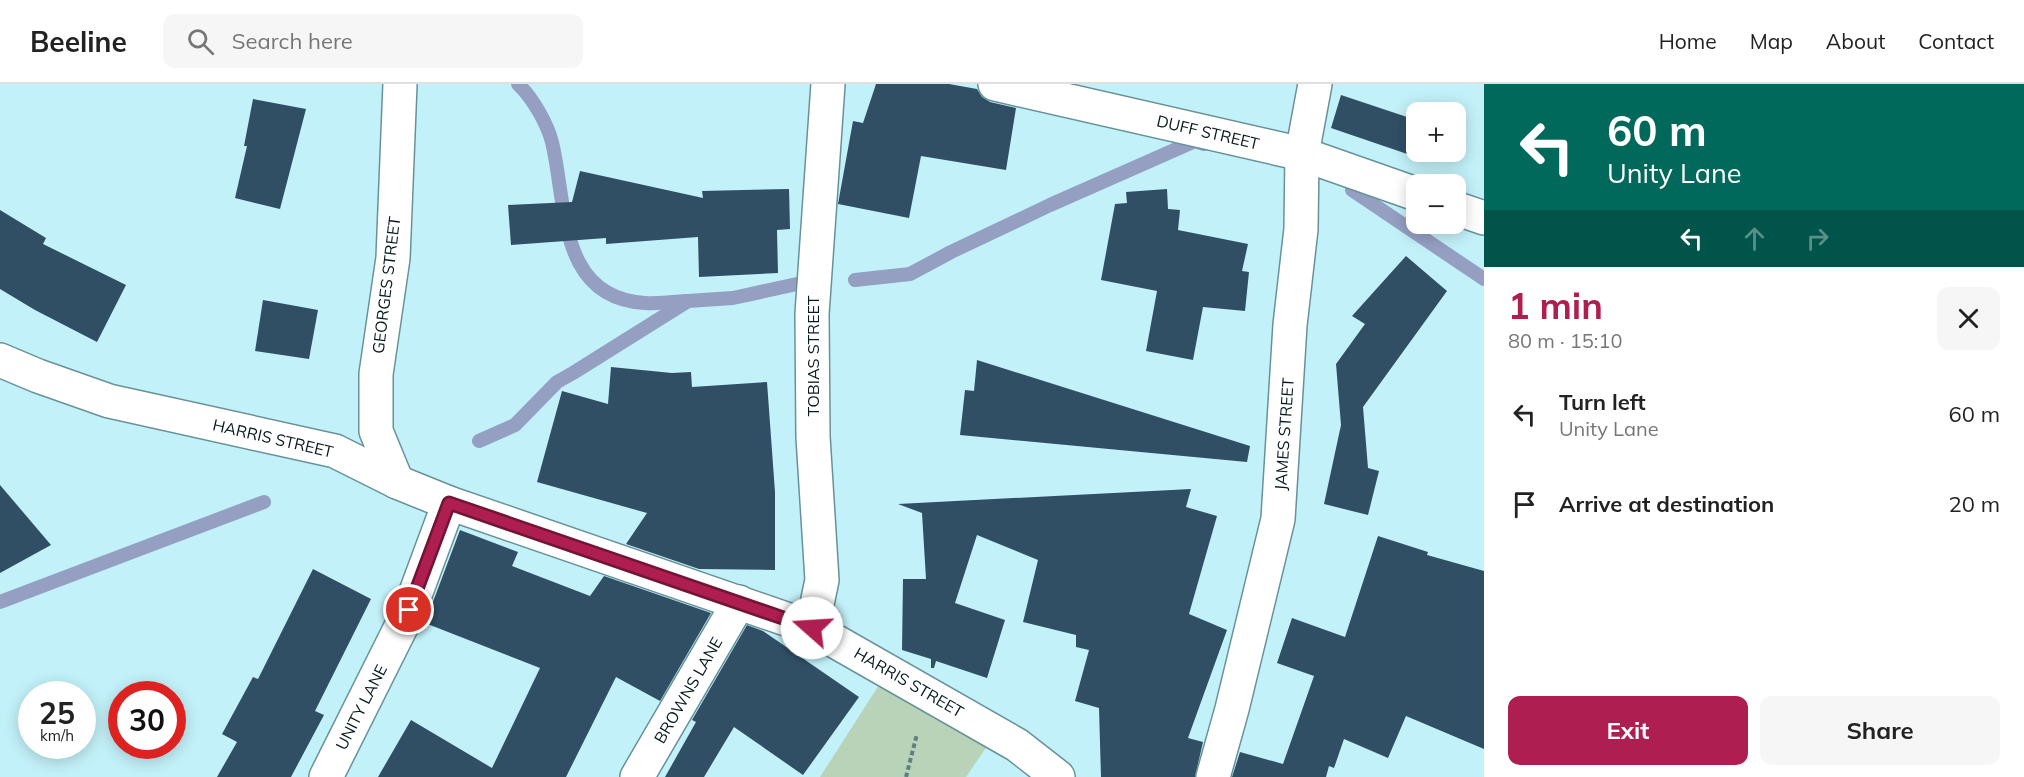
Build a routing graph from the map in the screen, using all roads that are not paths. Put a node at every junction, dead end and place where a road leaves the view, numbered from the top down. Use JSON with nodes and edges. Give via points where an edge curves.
{"nodes":[{"id":1,"x":400,"y":84,"type":"edge"},
{"id":2,"x":828,"y":84,"type":"edge"},
{"id":3,"x":995,"y":84,"type":"edge"},
{"id":4,"x":1315,"y":84,"type":"edge"},
{"id":5,"x":1302,"y":154,"type":"junction"},
{"id":6,"x":1406,"y":190,"type":"edge"},
{"id":7,"x":1466,"y":212,"type":"edge"},
{"id":8,"x":1484,"y":218,"type":"edge"},
{"id":9,"x":0,"y":360,"type":"edge"},
{"id":10,"x":398,"y":482,"type":"junction"},
{"id":11,"x":449,"y":503,"type":"junction"},
{"id":12,"x":739,"y":602,"type":"junction"},
{"id":13,"x":812,"y":628,"type":"junction"},
{"id":14,"x":326,"y":777,"type":"edge"},
{"id":15,"x":637,"y":777,"type":"edge"},
{"id":16,"x":1058,"y":777,"type":"edge"},
{"id":17,"x":1212,"y":777,"type":"edge"}],
"edges":[{"from":1,"to":10,"type":"street","name":"GEORGES STREET","via":[[393,258],[376,374],[376,431]]},
{"from":2,"to":13,"type":"street","name":"TOBIAS STREET","via":[[812,314],[813,437],[822,580]]},
{"from":3,"to":5,"type":"street","name":"DUFF STREET"},
{"from":4,"to":5,"type":"street","name":"JAMES STREET"},
{"from":5,"to":6,"type":"street","name":"DUFF STREET"},
{"from":5,"to":17,"type":"street","name":"JAMES STREET","via":[[1301,229],[1290,325],[1278,519]]},
{"from":7,"to":8,"type":"street"},
{"from":9,"to":10,"type":"street","name":"HARRIS STREET","via":[[109,401],[335,451]]},
{"from":10,"to":11,"type":"street","name":"HARRIS STREET"},
{"from":11,"to":12,"type":"street","name":"HARRIS STREET"},
{"from":11,"to":14,"type":"street","name":"UNITY LANE","via":[[409,610]]},
{"from":12,"to":13,"type":"street","name":"HARRIS STREET"},
{"from":12,"to":15,"type":"street","name":"BROWNS LANE"},
{"from":13,"to":16,"type":"street","name":"HARRIS STREET","via":[[1017,745]]}]}
